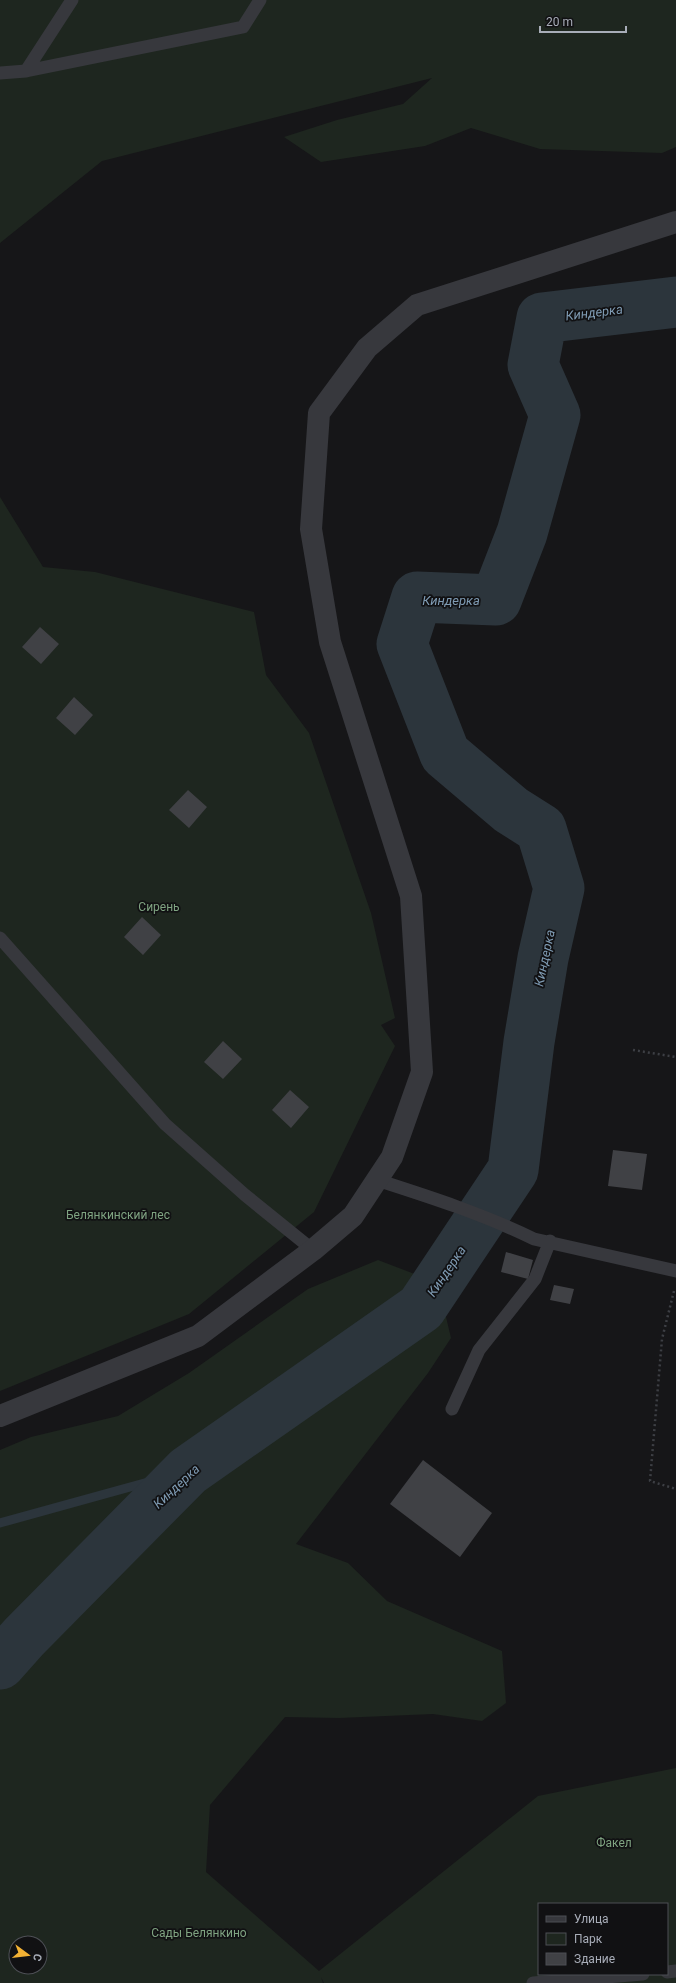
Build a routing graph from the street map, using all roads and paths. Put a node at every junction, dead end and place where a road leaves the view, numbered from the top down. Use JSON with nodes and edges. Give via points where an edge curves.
{"nodes":[{"id":1,"x":72,"y":0,"type":"edge"},
{"id":2,"x":260,"y":0,"type":"edge"},
{"id":3,"x":26,"y":71,"type":"junction"},
{"id":4,"x":0,"y":73,"type":"edge"},
{"id":5,"x":676,"y":222,"type":"edge"},
{"id":6,"x":0,"y":938,"type":"edge"},
{"id":7,"x":633,"y":1050,"type":"dead end"},
{"id":8,"x":676,"y":1058,"type":"edge"},
{"id":9,"x":377,"y":1180,"type":"junction"},
{"id":10,"x":550,"y":1241,"type":"junction"},
{"id":11,"x":313,"y":1250,"type":"junction"},
{"id":12,"x":676,"y":1271,"type":"edge"},
{"id":13,"x":674,"y":1290,"type":"dead end"},
{"id":14,"x":452,"y":1409,"type":"dead end"},
{"id":15,"x":0,"y":1416,"type":"edge"},
{"id":16,"x":676,"y":1489,"type":"edge"},
{"id":17,"x":631,"y":1975,"type":"edge"},
{"id":18,"x":533,"y":1983,"type":"edge"}],
"edges":[{"from":1,"to":3,"type":"lane"},
{"from":2,"to":3,"type":"lane","via":[[243,27]]},
{"from":3,"to":4,"type":"lane"},
{"from":5,"to":9,"type":"street","via":[[417,304],[367,348],[319,413],[311,529],[330,642],[411,896],[422,1072],[392,1157]]},
{"from":6,"to":11,"type":"lane","via":[[165,1124],[245,1195]]},
{"from":7,"to":8,"type":"path"},
{"from":9,"to":10,"type":"lane","via":[[432,1198],[534,1238]]},
{"from":9,"to":11,"type":"street","via":[[353,1216]]},
{"from":10,"to":12,"type":"lane"},
{"from":10,"to":14,"type":"lane","via":[[534,1279],[479,1350]]},
{"from":11,"to":15,"type":"street","via":[[198,1336]]},
{"from":13,"to":16,"type":"path","via":[[662,1339],[650,1481]]},
{"from":17,"to":18,"type":"lane"}]}
